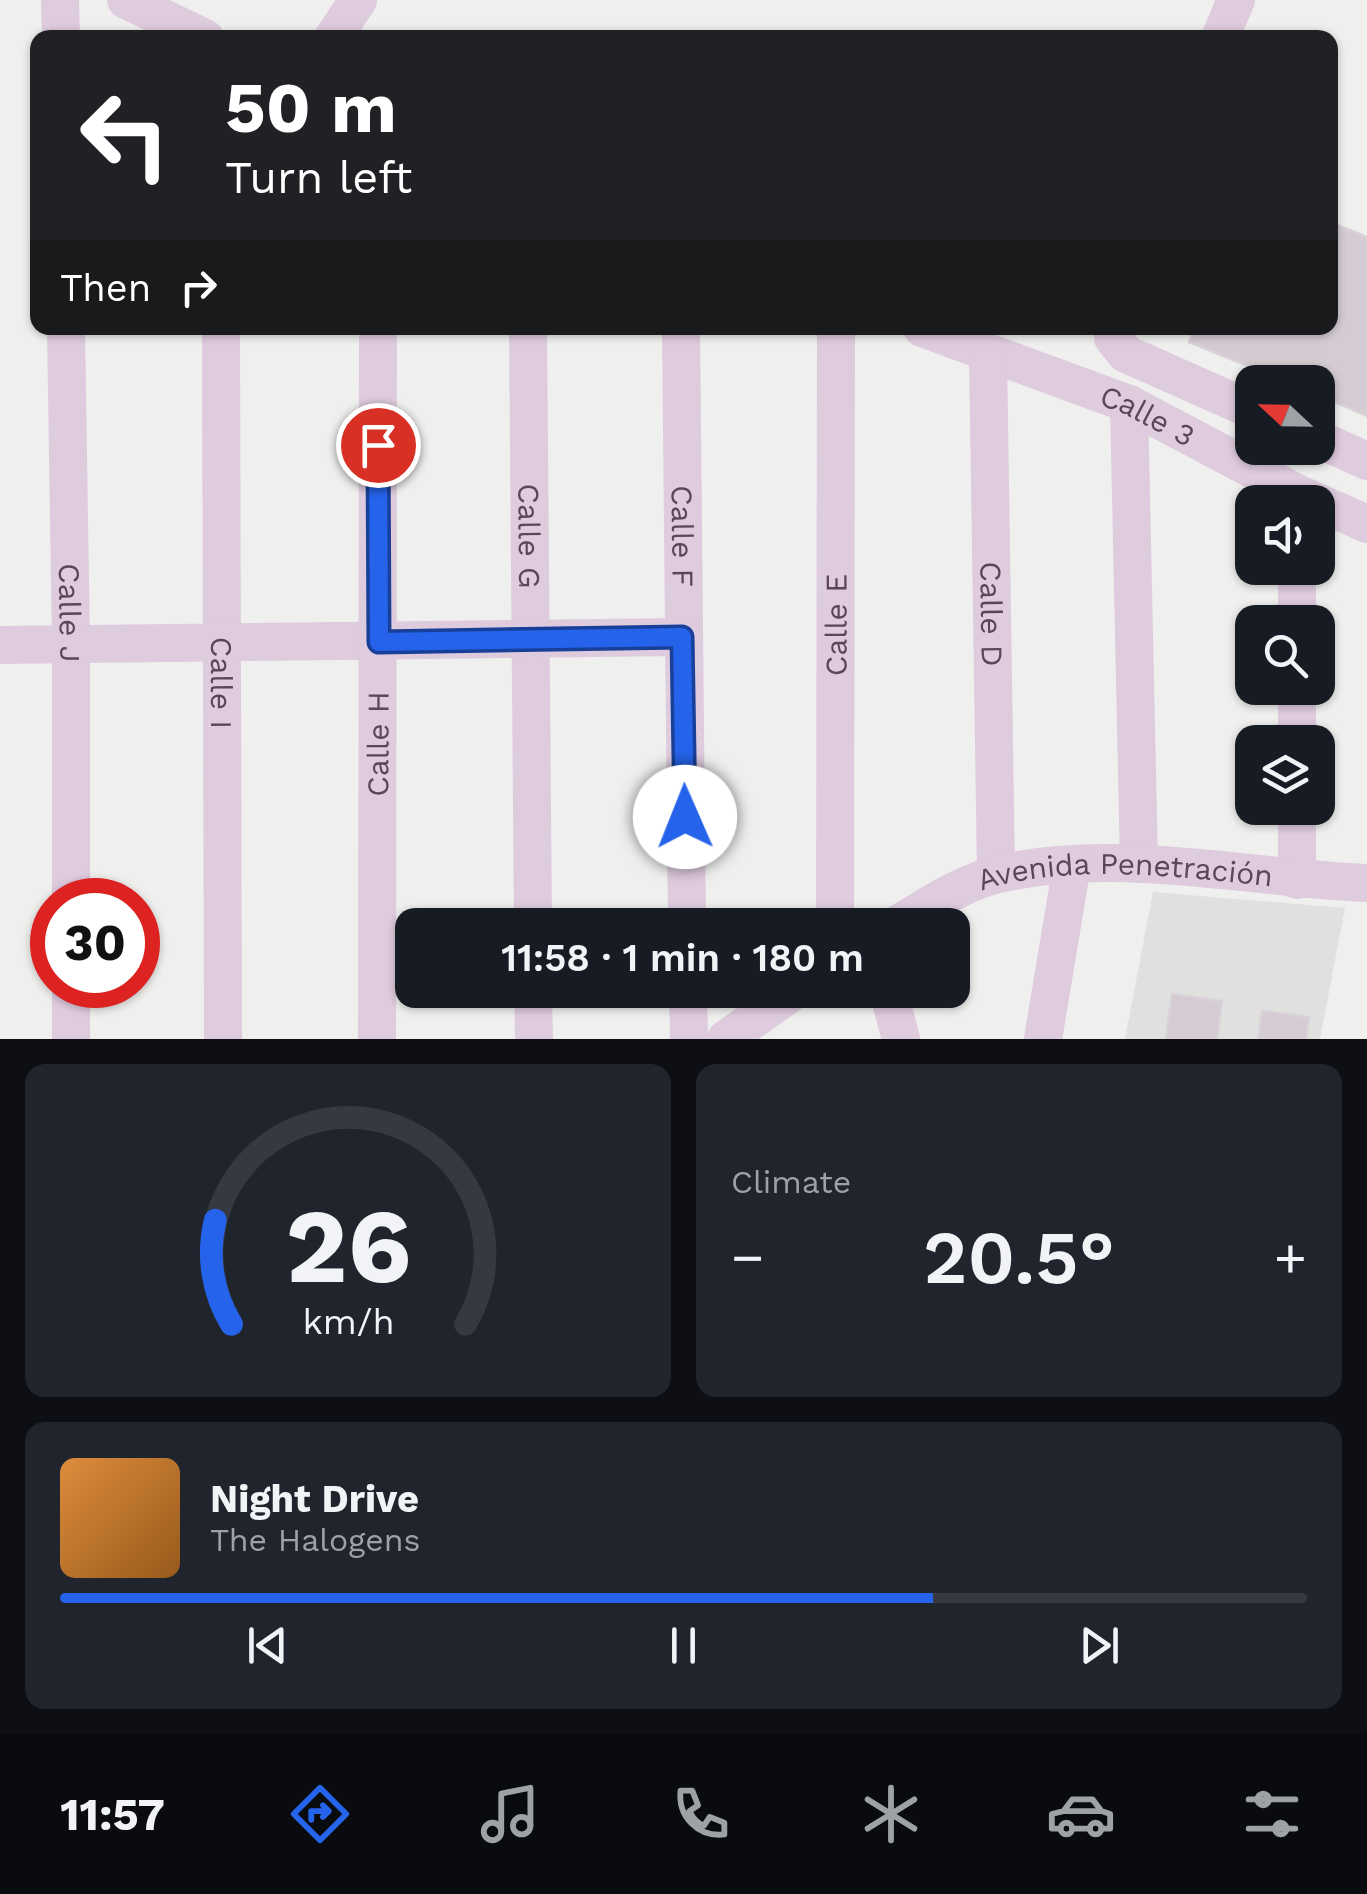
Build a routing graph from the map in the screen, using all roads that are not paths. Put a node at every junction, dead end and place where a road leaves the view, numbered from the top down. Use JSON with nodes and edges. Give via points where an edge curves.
{"nodes":[{"id":1,"x":60,"y":0,"type":"edge"},
{"id":2,"x":126,"y":0,"type":"edge"},
{"id":3,"x":1236,"y":0,"type":"edge"},
{"id":4,"x":60,"y":30,"type":"edge"},
{"id":5,"x":188,"y":30,"type":"edge"},
{"id":6,"x":1223,"y":30,"type":"edge"},
{"id":7,"x":66,"y":335,"type":"edge"},
{"id":8,"x":221,"y":335,"type":"edge"},
{"id":9,"x":378,"y":335,"type":"edge"},
{"id":10,"x":528,"y":335,"type":"edge"},
{"id":11,"x":681,"y":335,"type":"edge"},
{"id":12,"x":836,"y":335,"type":"edge"},
{"id":13,"x":940,"y":335,"type":"edge"},
{"id":14,"x":1113,"y":335,"type":"edge"},
{"id":15,"x":988,"y":354,"type":"junction"},
{"id":16,"x":1235,"y":402,"type":"edge"},
{"id":17,"x":1129,"y":404,"type":"junction"},
{"id":18,"x":1335,"y":446,"type":"edge"},
{"id":19,"x":1367,"y":461,"type":"edge"},
{"id":20,"x":1274,"y":485,"type":"edge"},
{"id":21,"x":1335,"y":512,"type":"edge"},
{"id":22,"x":1367,"y":524,"type":"edge"},
{"id":23,"x":682,"y":637,"type":"junction"},
{"id":24,"x":529,"y":640,"type":"junction"},
{"id":25,"x":224,"y":642,"type":"junction"},
{"id":26,"x":379,"y":642,"type":"junction"},
{"id":27,"x":72,"y":644,"type":"junction"},
{"id":28,"x":0,"y":645,"type":"edge"},
{"id":29,"x":1297,"y":825,"type":"edge"},
{"id":30,"x":1139,"y":864,"type":"junction"},
{"id":31,"x":1072,"y":865,"type":"junction"},
{"id":32,"x":996,"y":874,"type":"junction"},
{"id":33,"x":71,"y":878,"type":"edge"},
{"id":34,"x":1297,"y":880,"type":"junction"},
{"id":35,"x":1367,"y":883,"type":"edge"},
{"id":36,"x":532,"y":908,"type":"edge"},
{"id":37,"x":687,"y":908,"type":"edge"},
{"id":38,"x":835,"y":908,"type":"edge"},
{"id":39,"x":925,"y":908,"type":"edge"},
{"id":40,"x":71,"y":1008,"type":"edge"},
{"id":41,"x":533,"y":1008,"type":"edge"},
{"id":42,"x":688,"y":1008,"type":"edge"},
{"id":43,"x":771,"y":1008,"type":"edge"},
{"id":44,"x":893,"y":1008,"type":"edge"},
{"id":45,"x":732,"y":1037,"type":"edge"},
{"id":46,"x":71,"y":1039,"type":"edge"},
{"id":47,"x":223,"y":1039,"type":"edge"},
{"id":48,"x":377,"y":1039,"type":"edge"},
{"id":49,"x":534,"y":1039,"type":"edge"},
{"id":50,"x":689,"y":1039,"type":"edge"},
{"id":51,"x":901,"y":1039,"type":"edge"},
{"id":52,"x":1044,"y":1039,"type":"edge"}],
"edges":[{"from":1,"to":4,"type":"street"},
{"from":2,"to":5,"type":"street"},
{"from":3,"to":6,"type":"street"},
{"from":7,"to":27,"type":"street","name":"Calle J"},
{"from":8,"to":25,"type":"street","name":"Calle I"},
{"from":9,"to":26,"type":"street","name":"Calle H"},
{"from":10,"to":24,"type":"street","name":"Calle G"},
{"from":11,"to":23,"type":"street","name":"Calle F"},
{"from":12,"to":38,"type":"street","name":"Calle E"},
{"from":13,"to":15,"type":"street","name":"Calle 3"},
{"from":14,"to":16,"type":"street","via":[[1126,354]]},
{"from":15,"to":17,"type":"street","name":"Calle 3"},
{"from":15,"to":32,"type":"street","name":"Calle D"},
{"from":17,"to":20,"type":"street","name":"Calle 3"},
{"from":17,"to":30,"type":"street"},
{"from":18,"to":19,"type":"street"},
{"from":21,"to":22,"type":"street","name":"Calle 3"},
{"from":23,"to":24,"type":"street"},
{"from":23,"to":37,"type":"street","name":"Calle F"},
{"from":24,"to":26,"type":"street"},
{"from":24,"to":36,"type":"street","name":"Calle G"},
{"from":25,"to":26,"type":"street"},
{"from":25,"to":27,"type":"street"},
{"from":25,"to":47,"type":"street","name":"Calle I"},
{"from":26,"to":48,"type":"street","name":"Calle H"},
{"from":27,"to":28,"type":"street"},
{"from":27,"to":33,"type":"street","name":"Calle J"},
{"from":29,"to":34,"type":"street"},
{"from":30,"to":31,"type":"street","name":"Avenida Penetración"},
{"from":30,"to":34,"type":"street","name":"Avenida Penetración"},
{"from":31,"to":32,"type":"street","name":"Avenida Penetración"},
{"from":31,"to":52,"type":"street"},
{"from":32,"to":39,"type":"street","name":"Avenida Penetración"},
{"from":34,"to":35,"type":"street","name":"Avenida Penetración"},
{"from":40,"to":46,"type":"street"},
{"from":41,"to":49,"type":"street"},
{"from":42,"to":50,"type":"street"},
{"from":43,"to":45,"type":"street"},
{"from":44,"to":51,"type":"street"}]}
